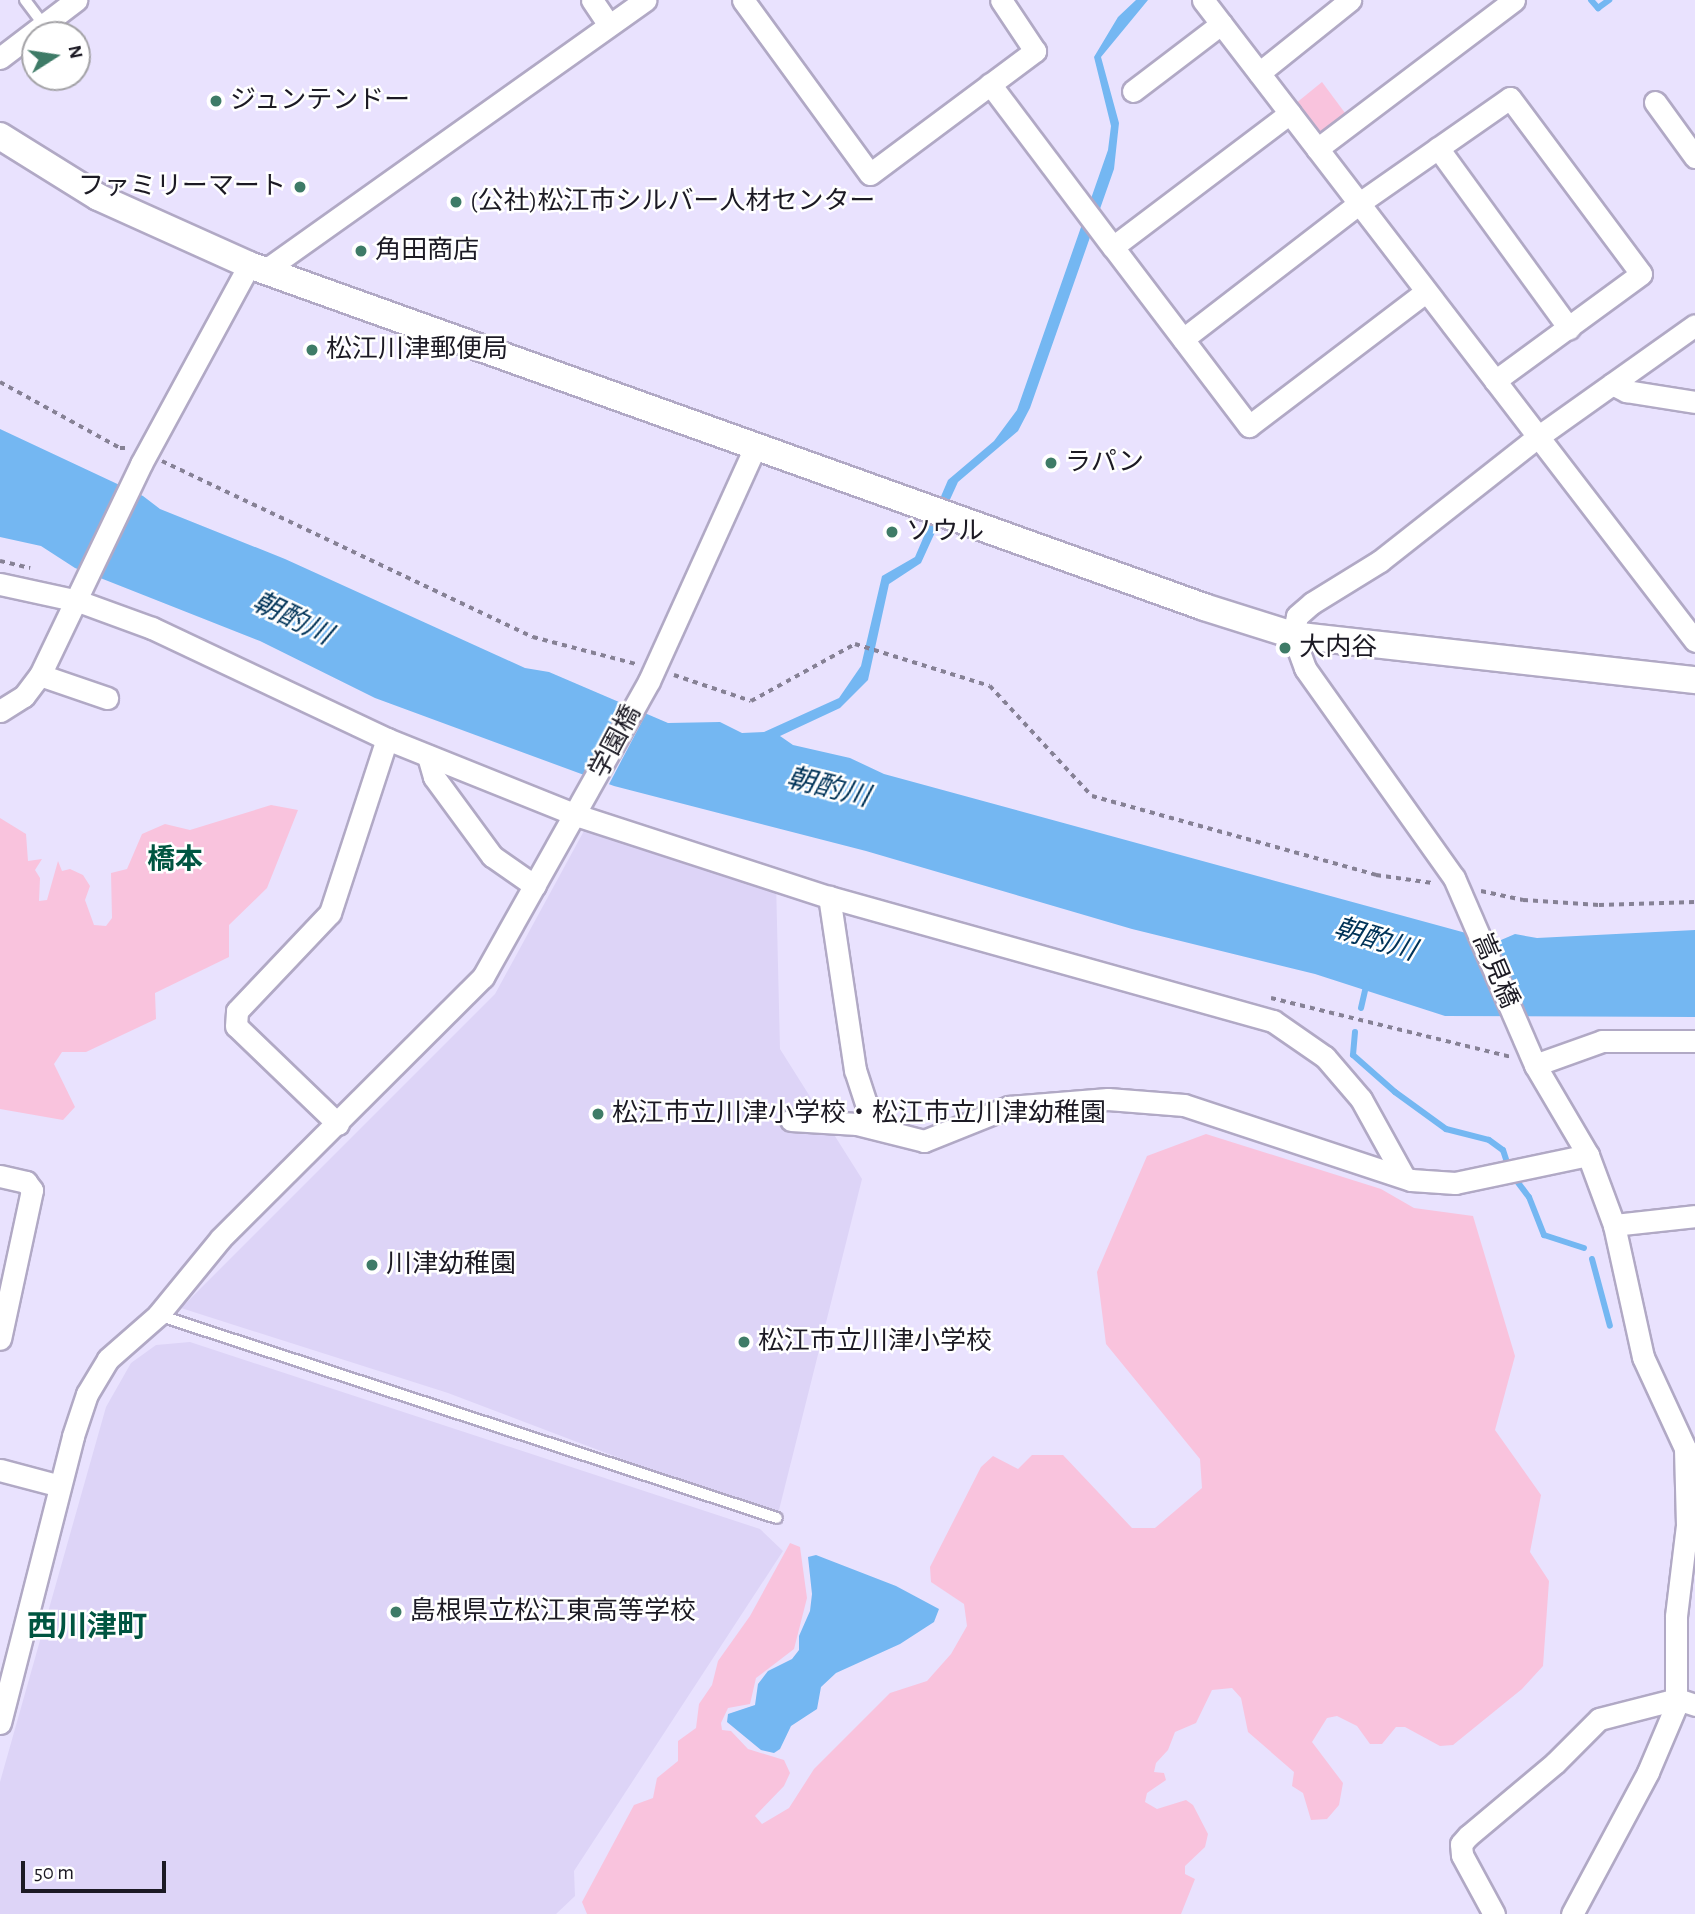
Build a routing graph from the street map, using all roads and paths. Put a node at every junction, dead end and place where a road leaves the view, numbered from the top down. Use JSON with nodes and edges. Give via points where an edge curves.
{"nodes":[{"id":1,"x":25,"y":0,"type":"edge"},
{"id":2,"x":76,"y":0,"type":"edge"},
{"id":3,"x":592,"y":0,"type":"edge"},
{"id":4,"x":645,"y":0,"type":"edge"},
{"id":5,"x":743,"y":0,"type":"edge"},
{"id":6,"x":1001,"y":0,"type":"edge"},
{"id":7,"x":1350,"y":0,"type":"edge"},
{"id":8,"x":1514,"y":0,"type":"edge"},
{"id":9,"x":1205,"y":1,"type":"edge"},
{"id":10,"x":41,"y":21,"type":"edge"},
{"id":11,"x":49,"y":21,"type":"edge"},
{"id":12,"x":1221,"y":24,"type":"junction"},
{"id":13,"x":609,"y":25,"type":"junction"},
{"id":14,"x":21,"y":42,"type":"edge"},
{"id":15,"x":0,"y":58,"type":"edge"},
{"id":16,"x":1259,"y":73,"type":"junction"},
{"id":17,"x":990,"y":84,"type":"junction"},
{"id":18,"x":1133,"y":91,"type":"dead end"},
{"id":19,"x":1655,"y":102,"type":"dead end"},
{"id":20,"x":1290,"y":113,"type":"junction"},
{"id":21,"x":0,"y":136,"type":"edge"},
{"id":22,"x":1438,"y":148,"type":"junction"},
{"id":23,"x":1317,"y":149,"type":"junction"},
{"id":24,"x":1695,"y":157,"type":"edge"},
{"id":25,"x":1358,"y":204,"type":"junction"},
{"id":26,"x":1113,"y":247,"type":"junction"},
{"id":27,"x":256,"y":268,"type":"junction"},
{"id":28,"x":1424,"y":293,"type":"junction"},
{"id":29,"x":1695,"y":325,"type":"edge"},
{"id":30,"x":1569,"y":328,"type":"junction"},
{"id":31,"x":1182,"y":339,"type":"junction"},
{"id":32,"x":1495,"y":381,"type":"junction"},
{"id":33,"x":0,"y":382,"type":"edge"},
{"id":34,"x":1612,"y":384,"type":"junction"},
{"id":35,"x":1695,"y":401,"type":"edge"},
{"id":36,"x":1539,"y":436,"type":"junction"},
{"id":37,"x":755,"y":447,"type":"junction"},
{"id":38,"x":145,"y":456,"type":"junction"},
{"id":39,"x":0,"y":584,"type":"edge"},
{"id":40,"x":81,"y":595,"type":"junction"},
{"id":41,"x":1293,"y":635,"type":"junction"},
{"id":42,"x":1695,"y":641,"type":"edge"},
{"id":43,"x":40,"y":675,"type":"junction"},
{"id":44,"x":652,"y":675,"type":"junction"},
{"id":45,"x":1695,"y":680,"type":"edge"},
{"id":46,"x":107,"y":698,"type":"dead end"},
{"id":47,"x":0,"y":711,"type":"edge"},
{"id":48,"x":387,"y":740,"type":"junction"},
{"id":49,"x":428,"y":756,"type":"junction"},
{"id":50,"x":580,"y":809,"type":"junction"},
{"id":51,"x":535,"y":886,"type":"junction"},
{"id":52,"x":1460,"y":891,"type":"junction"},
{"id":53,"x":829,"y":897,"type":"junction"},
{"id":54,"x":1695,"y":902,"type":"edge"},
{"id":55,"x":1268,"y":997,"type":"dead end"},
{"id":56,"x":1695,"y":1041,"type":"edge"},
{"id":57,"x":1535,"y":1065,"type":"junction"},
{"id":58,"x":791,"y":1120,"type":"dead end"},
{"id":59,"x":338,"y":1124,"type":"junction"},
{"id":60,"x":874,"y":1128,"type":"junction"},
{"id":61,"x":1588,"y":1155,"type":"junction"},
{"id":62,"x":0,"y":1176,"type":"edge"},
{"id":63,"x":1404,"y":1177,"type":"junction"},
{"id":64,"x":1695,"y":1216,"type":"edge"},
{"id":65,"x":1614,"y":1225,"type":"junction"},
{"id":66,"x":158,"y":1315,"type":"junction"},
{"id":67,"x":0,"y":1339,"type":"edge"},
{"id":68,"x":0,"y":1470,"type":"edge"},
{"id":69,"x":60,"y":1486,"type":"junction"},
{"id":70,"x":776,"y":1518,"type":"dead end"},
{"id":71,"x":1686,"y":1702,"type":"edge"},
{"id":72,"x":0,"y":1723,"type":"edge"},
{"id":73,"x":1494,"y":1914,"type":"edge"},
{"id":74,"x":1572,"y":1914,"type":"edge"}],
"edges":[{"from":1,"to":10,"type":"lane"},
{"from":2,"to":11,"type":"street"},
{"from":3,"to":13,"type":"street"},
{"from":4,"to":13,"type":"street"},
{"from":5,"to":17,"type":"street","via":[[870,174]]},
{"from":6,"to":17,"type":"street","via":[[1035,51]]},
{"from":7,"to":16,"type":"street"},
{"from":8,"to":23,"type":"street"},
{"from":9,"to":12,"type":"street"},
{"from":12,"to":16,"type":"street"},
{"from":12,"to":18,"type":"street"},
{"from":13,"to":27,"type":"street"},
{"from":14,"to":15,"type":"street"},
{"from":16,"to":20,"type":"street"},
{"from":17,"to":26,"type":"street"},
{"from":19,"to":24,"type":"street"},
{"from":20,"to":23,"type":"street"},
{"from":20,"to":26,"type":"street"},
{"from":21,"to":27,"type":"street","via":[[98,197]]},
{"from":22,"to":25,"type":"street"},
{"from":22,"to":30,"type":"street"},
{"from":22,"to":30,"type":"street","via":[[1510,98],[1633,263],[1641,274]]},
{"from":23,"to":25,"type":"street"},
{"from":25,"to":28,"type":"street"},
{"from":25,"to":31,"type":"street"},
{"from":26,"to":31,"type":"street"},
{"from":27,"to":37,"type":"street"},
{"from":27,"to":38,"type":"street"},
{"from":28,"to":31,"type":"street","via":[[1249,426]]},
{"from":28,"to":32,"type":"street"},
{"from":29,"to":34,"type":"street"},
{"from":30,"to":32,"type":"street"},
{"from":32,"to":36,"type":"street"},
{"from":33,"to":38,"type":"path","via":[[120,448]]},
{"from":34,"to":35,"type":"street","via":[[1626,391]]},
{"from":34,"to":36,"type":"street"},
{"from":36,"to":41,"type":"street","via":[[1380,561],[1312,603],[1297,616]]},
{"from":36,"to":42,"type":"street"},
{"from":37,"to":41,"type":"street"},
{"from":37,"to":44,"type":"street","name":"学園橋"},
{"from":38,"to":40,"type":"street"},
{"from":38,"to":44,"type":"path","via":[[533,637]]},
{"from":39,"to":40,"type":"street"},
{"from":40,"to":43,"type":"street"},
{"from":40,"to":48,"type":"street"},
{"from":41,"to":45,"type":"street"},
{"from":41,"to":52,"type":"street","name":"嵩見橋","via":[[1305,667]]},
{"from":43,"to":46,"type":"street"},
{"from":43,"to":47,"type":"street","via":[[24,696]]},
{"from":44,"to":50,"type":"street","name":"学園橋"},
{"from":44,"to":52,"type":"path","via":[[751,701],[855,644],[990,686],[1092,796],[1376,875]]},
{"from":48,"to":49,"type":"street"},
{"from":48,"to":59,"type":"street","via":[[330,913],[237,1011],[236,1026]]},
{"from":49,"to":50,"type":"street"},
{"from":49,"to":51,"type":"street","via":[[434,777],[492,856]]},
{"from":50,"to":51,"type":"street","name":"学園橋"},
{"from":50,"to":53,"type":"street"},
{"from":51,"to":59,"type":"street","name":"学園橋","via":[[483,977]]},
{"from":52,"to":54,"type":"path","via":[[1536,901]]},
{"from":52,"to":57,"type":"street","name":"嵩見橋"},
{"from":53,"to":60,"type":"street","via":[[855,1070]]},
{"from":53,"to":63,"type":"street","via":[[1273,1021],[1325,1057],[1361,1099]]},
{"from":55,"to":57,"type":"path","via":[[1465,1043]]},
{"from":56,"to":57,"type":"street","via":[[1602,1041]]},
{"from":57,"to":61,"type":"street","name":"嵩見橋"},
{"from":58,"to":60,"type":"street"},
{"from":59,"to":66,"type":"street","name":"学園橋","via":[[221,1238]]},
{"from":60,"to":63,"type":"street","via":[[924,1141],[1009,1107],[1108,1099],[1184,1105]]},
{"from":61,"to":63,"type":"street","via":[[1455,1183]]},
{"from":61,"to":65,"type":"street","name":"嵩見橋"},
{"from":62,"to":67,"type":"street","via":[[26,1182],[32,1190]]},
{"from":64,"to":65,"type":"street"},
{"from":65,"to":71,"type":"street","name":"嵩見橋","via":[[1643,1357],[1685,1448],[1688,1525],[1676,1616]]},
{"from":66,"to":69,"type":"street","name":"学園橋","via":[[108,1359],[88,1394]]},
{"from":66,"to":70,"type":"lane"},
{"from":68,"to":69,"type":"street"},
{"from":69,"to":72,"type":"street","name":"学園橋"},
{"from":71,"to":73,"type":"street","via":[[1599,1719],[1555,1763],[1468,1836],[1461,1844],[1462,1855]]},
{"from":71,"to":74,"type":"street","name":"嵩見橋"}]}
